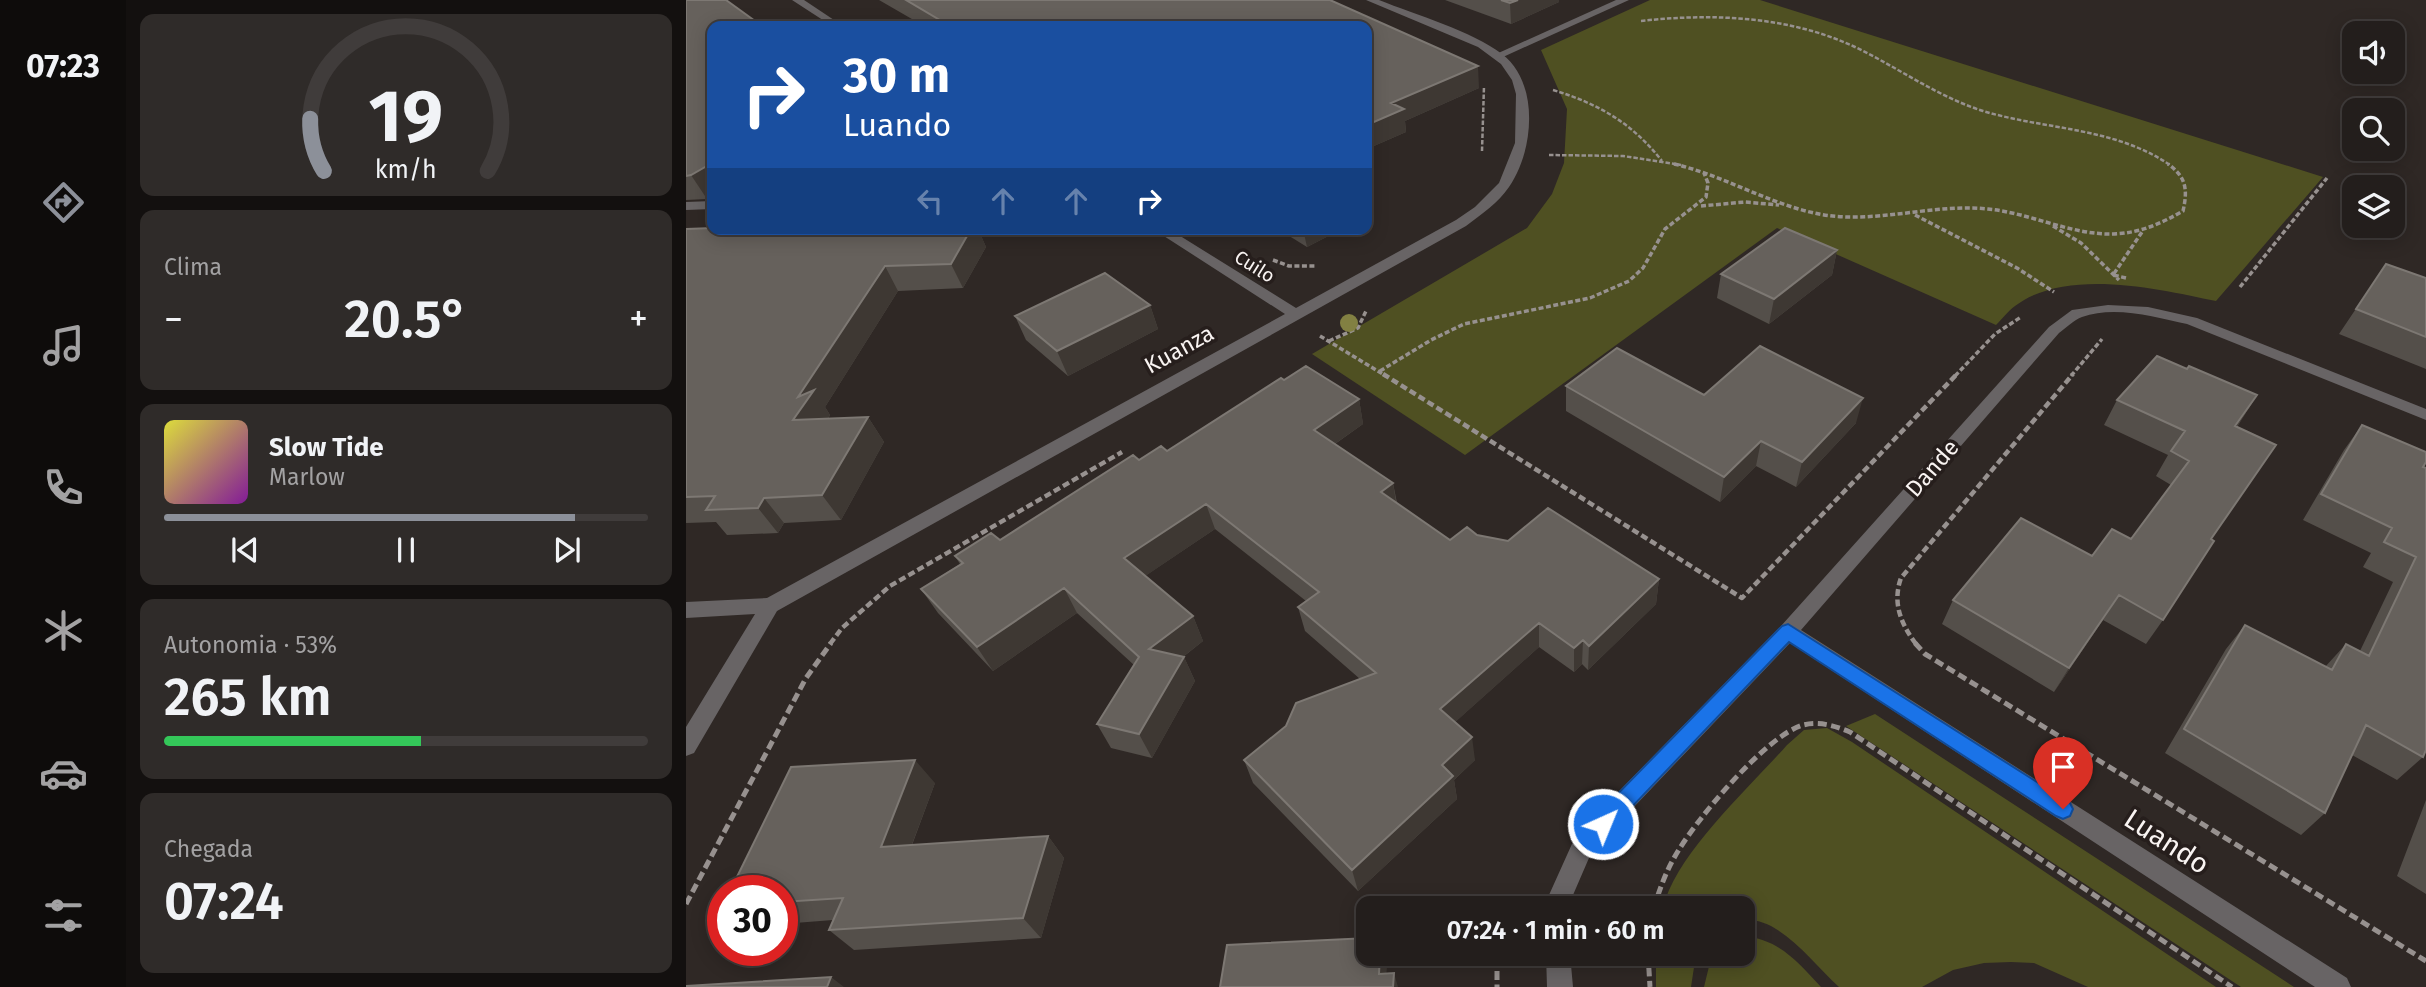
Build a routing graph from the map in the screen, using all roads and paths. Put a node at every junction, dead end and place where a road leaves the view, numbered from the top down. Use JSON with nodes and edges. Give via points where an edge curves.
{"nodes":[{"id":1,"x":797,"y":0,"type":"edge"},
{"id":2,"x":1371,"y":0,"type":"edge"},
{"id":3,"x":1624,"y":0,"type":"edge"},
{"id":4,"x":830,"y":21,"type":"edge"},
{"id":5,"x":1636,"y":22,"type":"dead end"},
{"id":6,"x":1499,"y":55,"type":"junction"},
{"id":7,"x":1484,"y":85,"type":"dead end"},
{"id":8,"x":1518,"y":86,"type":"junction"},
{"id":9,"x":1520,"y":155,"type":"junction"},
{"id":10,"x":1482,"y":160,"type":"dead end"},
{"id":11,"x":1663,"y":162,"type":"junction"},
{"id":12,"x":1693,"y":169,"type":"junction"},
{"id":13,"x":2327,"y":178,"type":"dead end"},
{"id":14,"x":707,"y":205,"type":"edge"},
{"id":15,"x":686,"y":206,"type":"edge"},
{"id":16,"x":1700,"y":206,"type":"junction"},
{"id":17,"x":1784,"y":206,"type":"junction"},
{"id":18,"x":1914,"y":214,"type":"junction"},
{"id":19,"x":2049,"y":224,"type":"junction"},
{"id":20,"x":2142,"y":232,"type":"junction"},
{"id":21,"x":1169,"y":235,"type":"edge"},
{"id":22,"x":1264,"y":255,"type":"dead end"},
{"id":23,"x":1321,"y":265,"type":"dead end"},
{"id":24,"x":2113,"y":275,"type":"junction"},
{"id":25,"x":2240,"y":287,"type":"dead end"},
{"id":26,"x":1367,"y":306,"type":"dead end"},
{"id":27,"x":2148,"y":312,"type":"junction"},
{"id":28,"x":1294,"y":313,"type":"junction"},
{"id":29,"x":2077,"y":313,"type":"junction"},
{"id":30,"x":1995,"y":334,"type":"dead end"},
{"id":31,"x":2107,"y":335,"type":"dead end"},
{"id":32,"x":1329,"y":341,"type":"junction"},
{"id":33,"x":1308,"y":342,"type":"dead end"},
{"id":34,"x":1380,"y":372,"type":"junction"},
{"id":35,"x":2426,"y":415,"type":"edge"},
{"id":36,"x":1129,"y":447,"type":"dead end"},
{"id":37,"x":769,"y":606,"type":"junction"},
{"id":38,"x":686,"y":610,"type":"edge"},
{"id":39,"x":1788,"y":632,"type":"junction"},
{"id":40,"x":686,"y":746,"type":"edge"},
{"id":41,"x":1561,"y":896,"type":"edge"},
{"id":42,"x":1658,"y":896,"type":"edge"},
{"id":43,"x":686,"y":904,"type":"edge"},
{"id":44,"x":2426,"y":961,"type":"edge"},
{"id":45,"x":1559,"y":966,"type":"edge"},
{"id":46,"x":1649,"y":966,"type":"edge"},
{"id":47,"x":1497,"y":971,"type":"dead end"},
{"id":48,"x":1497,"y":987,"type":"edge"},
{"id":49,"x":1560,"y":987,"type":"edge"},
{"id":50,"x":1650,"y":987,"type":"edge"},
{"id":51,"x":2232,"y":987,"type":"edge"},
{"id":52,"x":2338,"y":987,"type":"edge"}],
"edges":[{"from":1,"to":4,"type":"street"},
{"from":2,"to":6,"type":"street"},
{"from":3,"to":6,"type":"street"},
{"from":5,"to":20,"type":"path","via":[[1723,17],[1785,26],[1851,46],[1962,104],[2034,124],[2127,141],[2179,171],[2186,184],[2183,211]]},
{"from":6,"to":8,"type":"street","name":"Kuanza","via":[[1513,71]]},
{"from":7,"to":10,"type":"path"},
{"from":8,"to":9,"type":"street","name":"Kuanza","via":[[1523,127]]},
{"from":8,"to":11,"type":"path","via":[[1584,99],[1610,112],[1642,135]]},
{"from":9,"to":11,"type":"path","via":[[1612,155]]},
{"from":9,"to":28,"type":"street","name":"Kuanza","via":[[1507,182],[1488,204],[1461,223]]},
{"from":11,"to":12,"type":"path"},
{"from":12,"to":16,"type":"path","via":[[1704,173],[1709,185],[1709,195]]},
{"from":12,"to":17,"type":"path"},
{"from":13,"to":25,"type":"path"},
{"from":14,"to":15,"type":"street"},
{"from":16,"to":17,"type":"path","via":[[1745,202]]},
{"from":16,"to":34,"type":"path","via":[[1670,225],[1640,273],[1629,281],[1581,300],[1465,324]]},
{"from":17,"to":18,"type":"path","via":[[1855,218]]},
{"from":18,"to":19,"type":"path","via":[[1969,207]]},
{"from":18,"to":29,"type":"path","via":[[2017,268]]},
{"from":19,"to":20,"type":"path","via":[[2091,233]]},
{"from":19,"to":24,"type":"path","via":[[2081,243]]},
{"from":20,"to":24,"type":"path"},
{"from":21,"to":28,"type":"street","name":"Cuilo"},
{"from":22,"to":23,"type":"path","via":[[1289,266]]},
{"from":24,"to":27,"type":"path"},
{"from":26,"to":32,"type":"path","via":[[1365,321],[1357,330]]},
{"from":27,"to":29,"type":"street","via":[[2108,309]]},
{"from":27,"to":35,"type":"street","via":[[2192,321]]},
{"from":28,"to":37,"type":"street","name":"Kuanza"},
{"from":29,"to":39,"type":"street","name":"Dande","via":[[2054,330]]},
{"from":30,"to":34,"type":"path","via":[[1742,598]]},
{"from":31,"to":44,"type":"path","via":[[1901,578],[1895,598],[1907,632],[1925,654]]},
{"from":32,"to":33,"type":"path","via":[[1320,335]]},
{"from":32,"to":34,"type":"path"},
{"from":36,"to":43,"type":"path","via":[[890,586],[842,628],[806,678]]},
{"from":37,"to":38,"type":"street"},
{"from":37,"to":40,"type":"street"},
{"from":39,"to":41,"type":"street","name":"Dande","via":[[1584,843]]},
{"from":39,"to":52,"type":"street","name":"Luando"},
{"from":42,"to":51,"type":"path","via":[[1684,839],[1705,815],[1785,733],[1818,722],[1850,732]]},
{"from":45,"to":49,"type":"street"},
{"from":46,"to":50,"type":"path"},
{"from":47,"to":48,"type":"path"}]}
